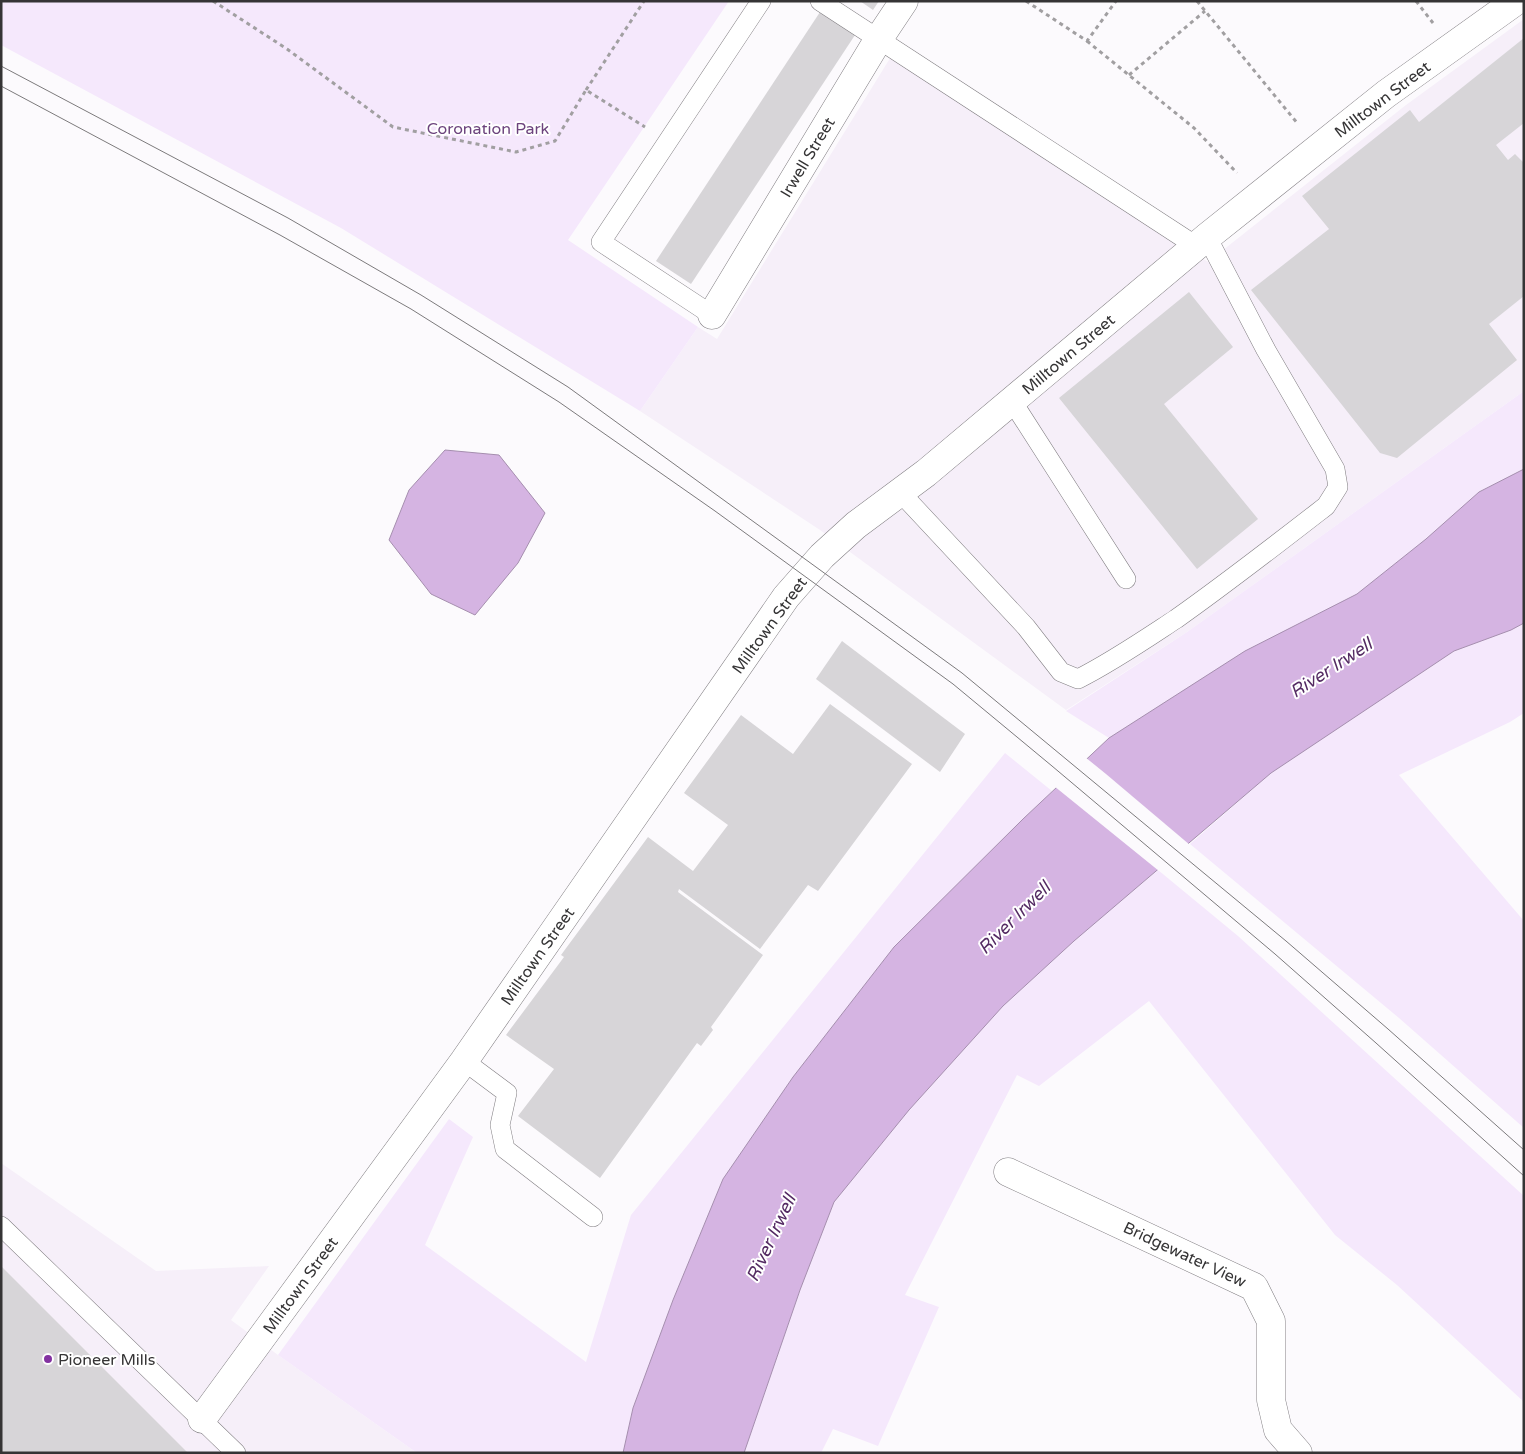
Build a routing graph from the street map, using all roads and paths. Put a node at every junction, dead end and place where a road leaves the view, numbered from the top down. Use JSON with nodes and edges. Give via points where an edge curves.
{"nodes":[{"id":1,"x":213,"y":1,"type":"edge"},
{"id":2,"x":644,"y":1,"type":"edge"},
{"id":3,"x":761,"y":1,"type":"edge"},
{"id":4,"x":820,"y":1,"type":"edge"},
{"id":5,"x":904,"y":1,"type":"edge"},
{"id":6,"x":1026,"y":1,"type":"edge"},
{"id":7,"x":1116,"y":1,"type":"edge"},
{"id":8,"x":1197,"y":1,"type":"edge"},
{"id":9,"x":1516,"y":1,"type":"edge"},
{"id":10,"x":1205,"y":11,"type":"junction"},
{"id":11,"x":878,"y":40,"type":"junction"},
{"id":12,"x":1087,"y":41,"type":"junction"},
{"id":13,"x":1128,"y":75,"type":"junction"},
{"id":14,"x":586,"y":90,"type":"junction"},
{"id":15,"x":668,"y":141,"type":"junction"},
{"id":16,"x":1318,"y":148,"type":"junction"},
{"id":17,"x":1258,"y":195,"type":"junction"},
{"id":18,"x":1201,"y":241,"type":"junction"},
{"id":19,"x":712,"y":315,"type":"joint"},
{"id":20,"x":1012,"y":401,"type":"junction"},
{"id":21,"x":900,"y":492,"type":"junction"},
{"id":22,"x":1126,"y":579,"type":"dead end"},
{"id":23,"x":464,"y":1061,"type":"junction"},
{"id":24,"x":1008,"y":1172,"type":"dead end"},
{"id":25,"x":593,"y":1217,"type":"dead end"},
{"id":26,"x":1,"y":1226,"type":"edge"},
{"id":27,"x":202,"y":1419,"type":"junction"},
{"id":28,"x":236,"y":1453,"type":"edge"},
{"id":29,"x":1298,"y":1453,"type":"edge"}],
"edges":[{"from":1,"to":14,"type":"path","via":[[393,127],[516,152],[555,140]]},
{"from":2,"to":14,"type":"path"},
{"from":3,"to":15,"type":"lane"},
{"from":4,"to":11,"type":"lane"},
{"from":5,"to":11,"type":"street","name":"Irwell Street"},
{"from":6,"to":12,"type":"path"},
{"from":7,"to":12,"type":"path"},
{"from":8,"to":10,"type":"path"},
{"from":9,"to":16,"type":"street","name":"Milltown Street","via":[[1386,94]]},
{"from":10,"to":13,"type":"path"},
{"from":10,"to":16,"type":"path"},
{"from":11,"to":18,"type":"lane"},
{"from":11,"to":19,"type":"street","name":"Irwell Street"},
{"from":12,"to":13,"type":"path"},
{"from":13,"to":17,"type":"path","via":[[1194,128]]},
{"from":14,"to":15,"type":"path"},
{"from":15,"to":19,"type":"lane","via":[[601,242]]},
{"from":16,"to":17,"type":"street","name":"Milltown Street"},
{"from":17,"to":18,"type":"street","name":"Milltown Street"},
{"from":18,"to":20,"type":"street","name":"Milltown Street"},
{"from":18,"to":21,"type":"lane","via":[[1335,469],[1338,488],[1326,506],[1197,604],[1099,669],[1078,679],[1061,672],[1026,627]]},
{"from":20,"to":21,"type":"street","name":"Milltown Street"},
{"from":20,"to":22,"type":"lane"},
{"from":21,"to":23,"type":"street","name":"Milltown Street","via":[[822,556],[786,597]]},
{"from":23,"to":25,"type":"lane","via":[[507,1094],[500,1125],[505,1149]]},
{"from":23,"to":27,"type":"street","name":"Milltown Street"},
{"from":24,"to":29,"type":"street","name":"Bridgewater View","via":[[1254,1286],[1271,1321],[1271,1400],[1278,1430]]},
{"from":26,"to":27,"type":"lane"},
{"from":27,"to":28,"type":"lane"}]}
